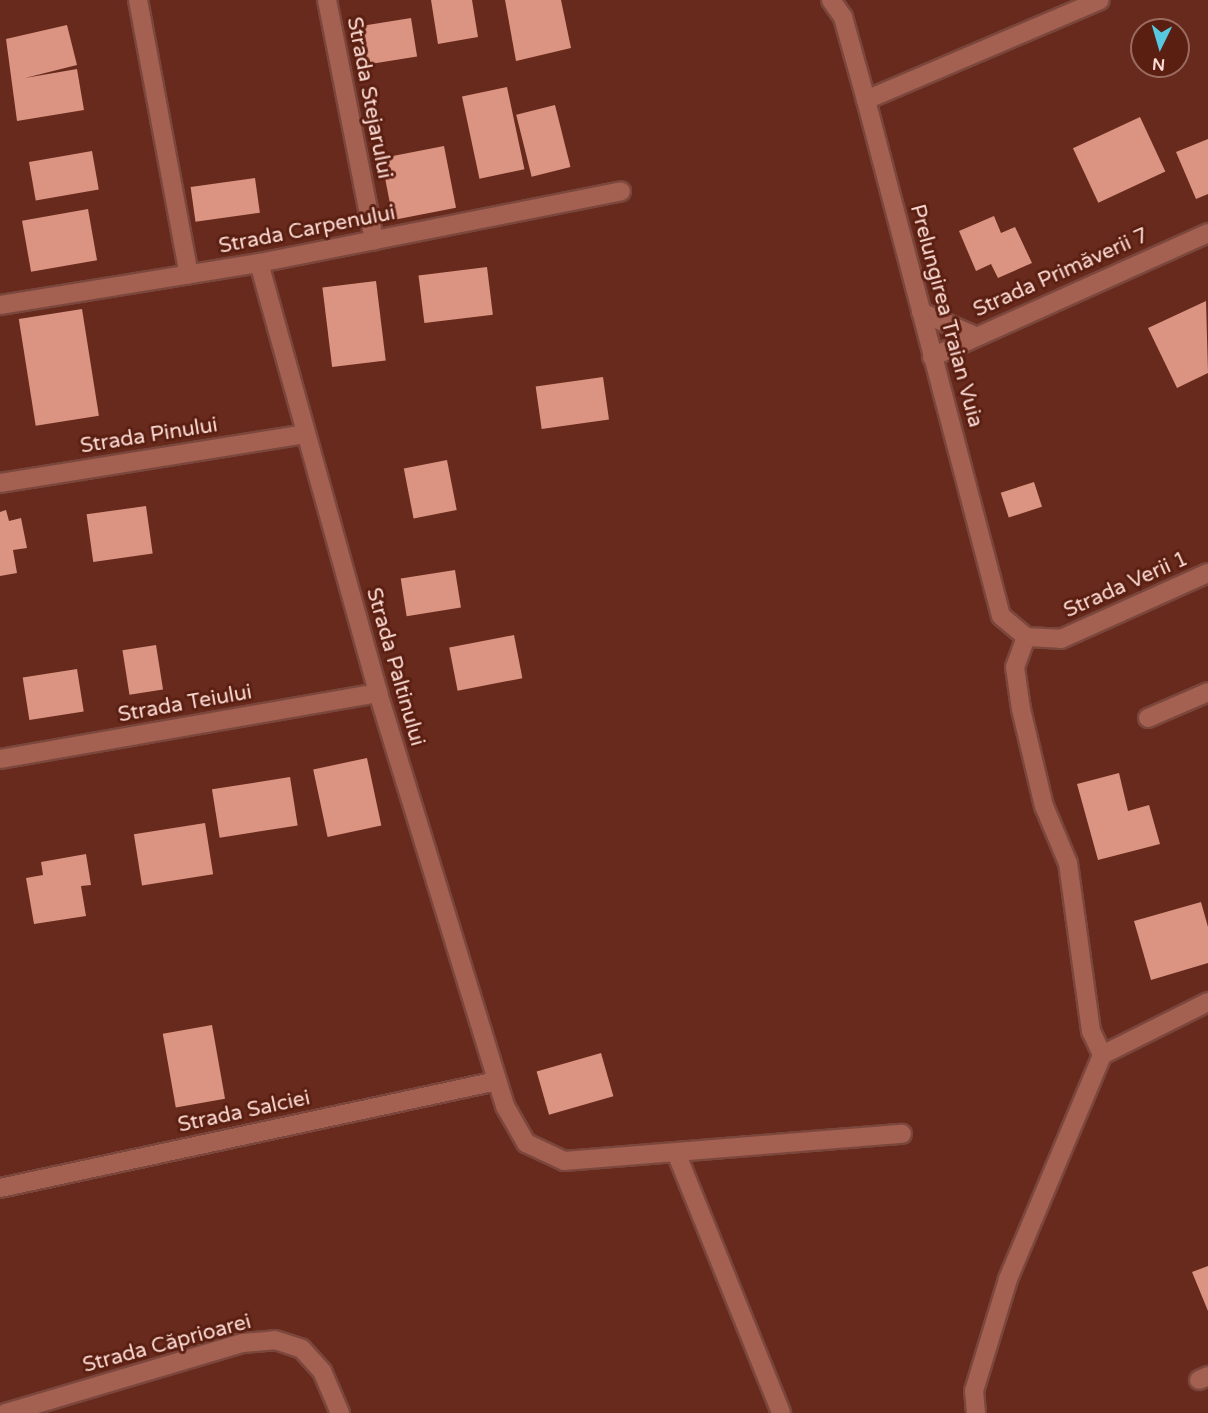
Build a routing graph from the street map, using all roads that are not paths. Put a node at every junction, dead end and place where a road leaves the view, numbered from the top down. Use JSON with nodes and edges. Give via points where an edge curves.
{"nodes":[{"id":1,"x":138,"y":0,"type":"edge"},
{"id":2,"x":327,"y":0,"type":"edge"},
{"id":3,"x":831,"y":0,"type":"edge"},
{"id":4,"x":1100,"y":0,"type":"edge"},
{"id":5,"x":866,"y":99,"type":"junction"},
{"id":6,"x":621,"y":191,"type":"dead end"},
{"id":7,"x":1208,"y":233,"type":"edge"},
{"id":8,"x":374,"y":240,"type":"junction"},
{"id":9,"x":259,"y":263,"type":"junction"},
{"id":10,"x":189,"y":274,"type":"junction"},
{"id":11,"x":0,"y":305,"type":"edge"},
{"id":12,"x":921,"y":312,"type":"junction"},
{"id":13,"x":975,"y":336,"type":"junction"},
{"id":14,"x":932,"y":357,"type":"junction"},
{"id":15,"x":305,"y":434,"type":"junction"},
{"id":16,"x":0,"y":483,"type":"edge"},
{"id":17,"x":1208,"y":573,"type":"edge"},
{"id":18,"x":1026,"y":637,"type":"junction"},
{"id":19,"x":1208,"y":692,"type":"edge"},
{"id":20,"x":378,"y":693,"type":"junction"},
{"id":21,"x":1148,"y":718,"type":"dead end"},
{"id":22,"x":0,"y":759,"type":"edge"},
{"id":23,"x":1208,"y":1002,"type":"edge"},
{"id":24,"x":1102,"y":1055,"type":"junction"},
{"id":25,"x":497,"y":1081,"type":"junction"},
{"id":26,"x":902,"y":1134,"type":"dead end"},
{"id":27,"x":677,"y":1155,"type":"junction"},
{"id":28,"x":0,"y":1188,"type":"edge"},
{"id":29,"x":6,"y":1413,"type":"edge"},
{"id":30,"x":340,"y":1413,"type":"edge"},
{"id":31,"x":781,"y":1413,"type":"edge"},
{"id":32,"x":976,"y":1413,"type":"edge"}],
"edges":[{"from":1,"to":10,"type":"street"},
{"from":2,"to":8,"type":"street","name":"Strada Stejarului"},
{"from":3,"to":5,"type":"street","name":"Prelungirea Traian Vuia","via":[[843,17]]},
{"from":4,"to":5,"type":"street"},
{"from":5,"to":12,"type":"street","name":"Prelungirea Traian Vuia"},
{"from":6,"to":8,"type":"street","name":"Strada Carpenului"},
{"from":7,"to":13,"type":"street","name":"Strada Primăverii 7"},
{"from":8,"to":9,"type":"street","name":"Strada Carpenului"},
{"from":9,"to":10,"type":"street","name":"Strada Carpenului"},
{"from":9,"to":15,"type":"street","name":"Strada Paltinului"},
{"from":10,"to":11,"type":"street","name":"Strada Carpenului"},
{"from":12,"to":13,"type":"street"},
{"from":12,"to":14,"type":"street","name":"Prelungirea Traian Vuia"},
{"from":13,"to":14,"type":"street","name":"Strada Primăverii 7"},
{"from":14,"to":18,"type":"street","name":"Prelungirea Traian Vuia","via":[[1001,616]]},
{"from":15,"to":16,"type":"street","name":"Strada Pinului"},
{"from":15,"to":20,"type":"street","name":"Strada Paltinului"},
{"from":17,"to":18,"type":"street","name":"Strada Verii 1","via":[[1061,639]]},
{"from":18,"to":24,"type":"street","via":[[1015,667],[1021,709],[1044,806],[1068,863],[1090,1031]]},
{"from":19,"to":21,"type":"street"},
{"from":20,"to":22,"type":"street","name":"Strada Teiului"},
{"from":20,"to":25,"type":"street","name":"Strada Paltinului"},
{"from":23,"to":24,"type":"street"},
{"from":24,"to":32,"type":"street","via":[[1008,1279],[974,1391]]},
{"from":25,"to":27,"type":"street","name":"Strada Paltinului","via":[[526,1143],[564,1161]]},
{"from":25,"to":28,"type":"street","name":"Strada Salciei"},
{"from":26,"to":27,"type":"street","name":"Strada Paltinului"},
{"from":27,"to":31,"type":"street"},
{"from":29,"to":30,"type":"street","name":"Strada Căprioarei","via":[[243,1343],[275,1340],[302,1349],[322,1371]]}]}
